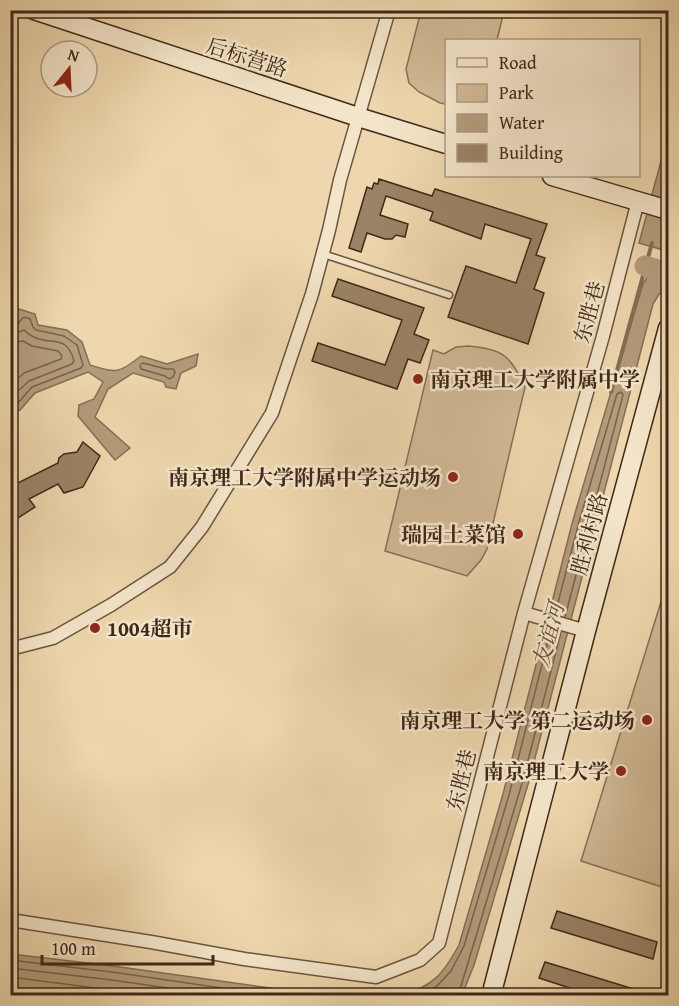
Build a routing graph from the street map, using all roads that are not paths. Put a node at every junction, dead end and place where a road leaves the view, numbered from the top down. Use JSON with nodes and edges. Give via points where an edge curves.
{"nodes":[{"id":1,"x":34,"y":10,"type":"edge"},
{"id":2,"x":389,"y":10,"type":"edge"},
{"id":3,"x":358,"y":117,"type":"junction"},
{"id":4,"x":445,"y":143,"type":"edge"},
{"id":5,"x":555,"y":177,"type":"edge"},
{"id":6,"x":638,"y":201,"type":"junction"},
{"id":7,"x":669,"y":210,"type":"edge"},
{"id":8,"x":323,"y":254,"type":"junction"},
{"id":9,"x":449,"y":296,"type":"dead end"},
{"id":10,"x":669,"y":328,"type":"edge"},
{"id":11,"x":529,"y":615,"type":"junction"},
{"id":12,"x":586,"y":631,"type":"junction"},
{"id":13,"x":10,"y":649,"type":"edge"},
{"id":14,"x":10,"y":920,"type":"edge"},
{"id":15,"x":491,"y":996,"type":"edge"}],
"edges":[{"from":1,"to":3,"type":"street","name":"后标营路"},
{"from":2,"to":3,"type":"street"},
{"from":3,"to":4,"type":"street","name":"后标营路"},
{"from":3,"to":8,"type":"street"},
{"from":5,"to":6,"type":"street"},
{"from":6,"to":7,"type":"street"},
{"from":6,"to":11,"type":"street","name":"东胜巷"},
{"from":8,"to":9,"type":"lane"},
{"from":8,"to":13,"type":"street","via":[[272,413],[202,527],[170,567],[111,605],[53,638]]},
{"from":10,"to":12,"type":"street","name":"胜利村路"},
{"from":11,"to":12,"type":"street"},
{"from":11,"to":14,"type":"street","name":"东胜巷","via":[[439,943],[420,960],[376,977]]},
{"from":12,"to":15,"type":"street","name":"胜利村路"}]}
